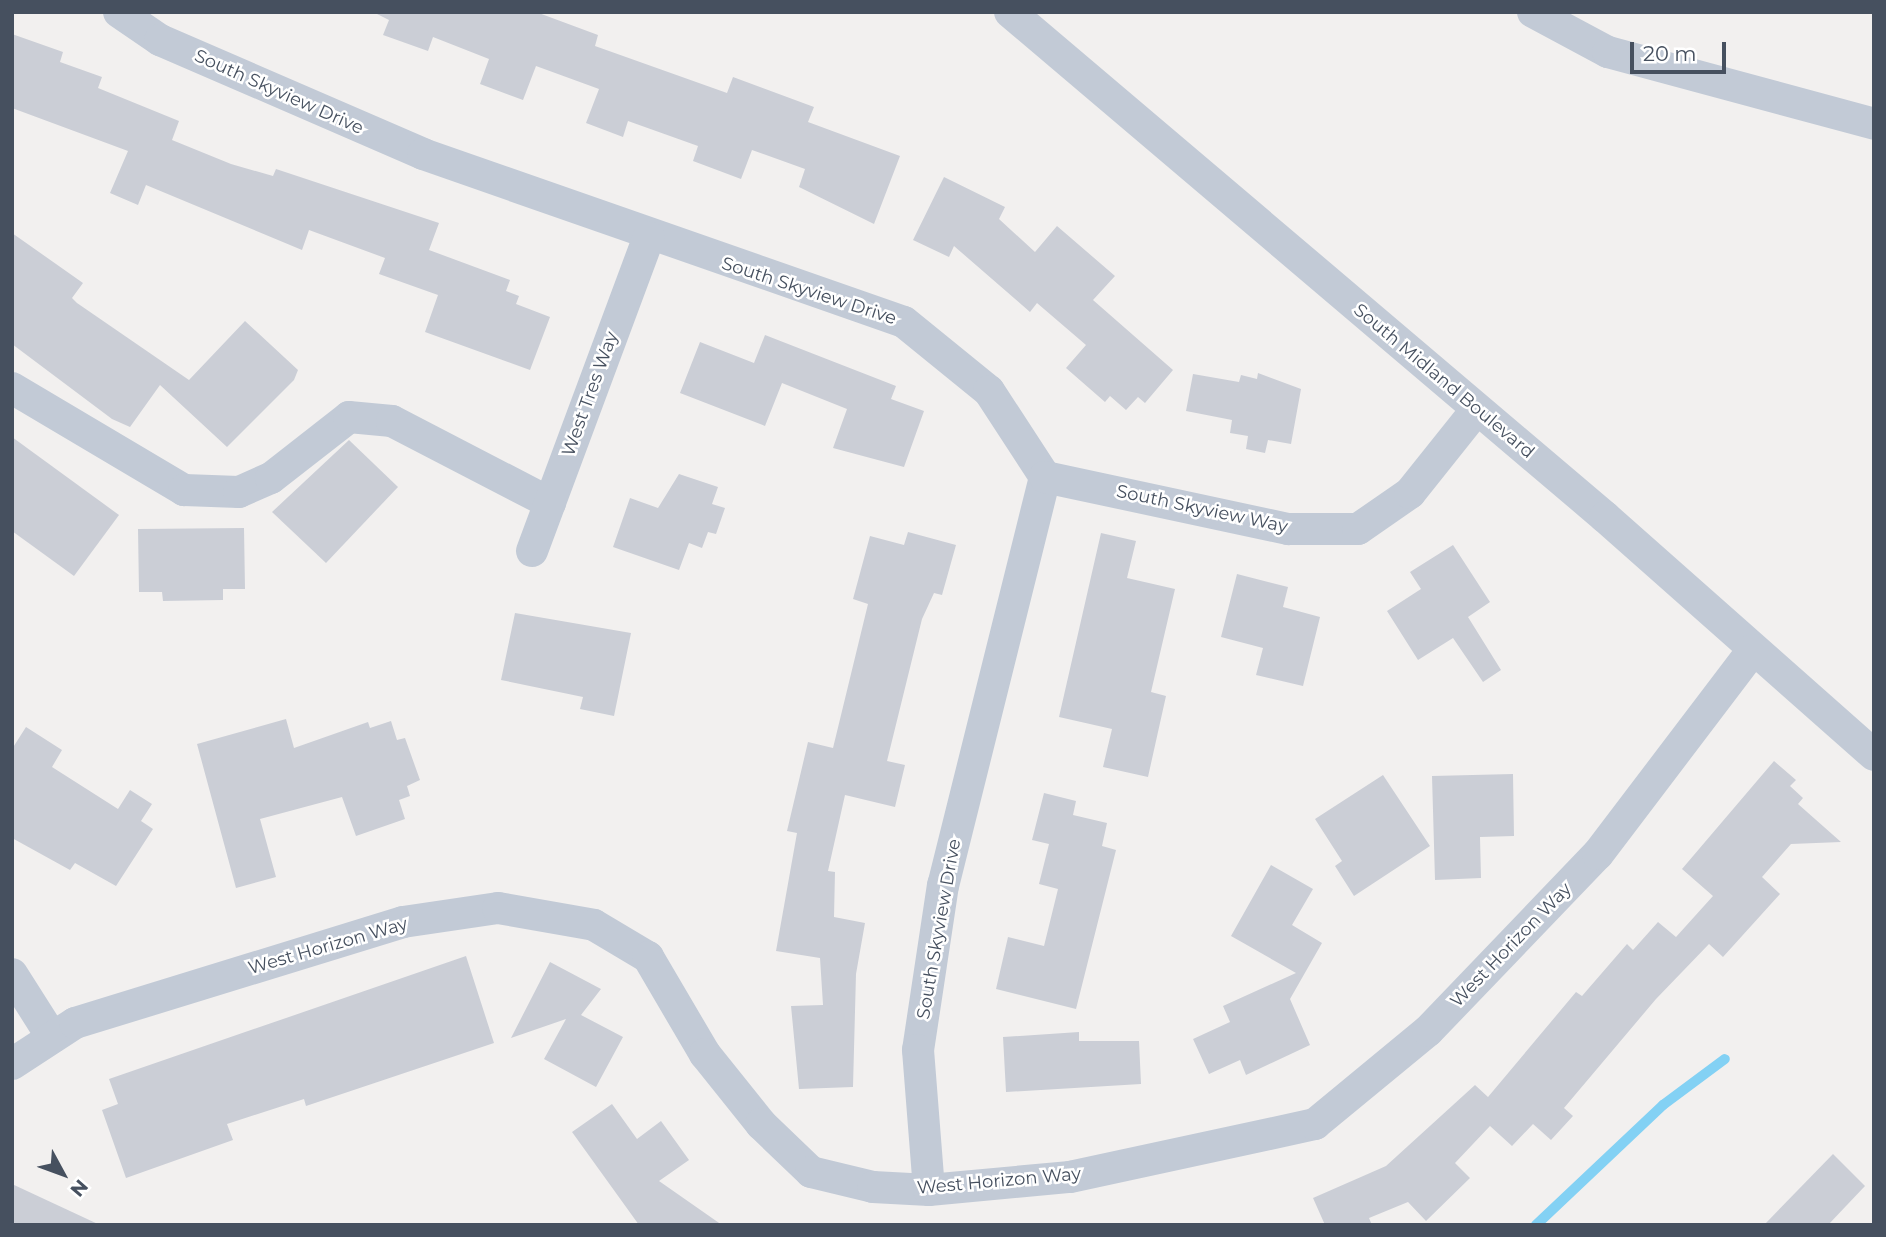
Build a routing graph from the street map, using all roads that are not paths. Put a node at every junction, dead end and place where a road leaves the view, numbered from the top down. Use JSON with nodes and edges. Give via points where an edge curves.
{"nodes":[{"id":1,"x":119,"y":12,"type":"edge"},
{"id":2,"x":1010,"y":12,"type":"edge"},
{"id":3,"x":1533,"y":12,"type":"edge"},
{"id":4,"x":1874,"y":124,"type":"edge"},
{"id":5,"x":649,"y":237,"type":"junction"},
{"id":6,"x":12,"y":388,"type":"edge"},
{"id":7,"x":1477,"y":409,"type":"junction"},
{"id":8,"x":1045,"y":477,"type":"junction"},
{"id":9,"x":550,"y":503,"type":"junction"},
{"id":10,"x":532,"y":551,"type":"dead end"},
{"id":11,"x":1753,"y":650,"type":"junction"},
{"id":12,"x":1874,"y":755,"type":"edge"},
{"id":13,"x":12,"y":974,"type":"edge"},
{"id":14,"x":52,"y":1037,"type":"junction"},
{"id":15,"x":12,"y":1064,"type":"edge"},
{"id":16,"x":929,"y":1190,"type":"junction"}],
"edges":[{"from":1,"to":5,"type":"street","name":"South Skyview Drive","via":[[160,40],[423,154]]},
{"from":2,"to":7,"type":"street","name":"South Midland Boulevard"},
{"from":3,"to":4,"type":"street","via":[[1608,52]]},
{"from":5,"to":8,"type":"street","name":"South Skyview Drive","via":[[904,322],[989,391]]},
{"from":5,"to":9,"type":"street","name":"West Tres Way"},
{"from":6,"to":9,"type":"street","via":[[184,490],[239,492],[271,478],[349,417],[392,421]]},
{"from":7,"to":8,"type":"street","name":"South Skyview Way","via":[[1409,493],[1358,529],[1288,529]]},
{"from":7,"to":11,"type":"street","name":"South Midland Boulevard"},
{"from":8,"to":16,"type":"street","name":"South Skyview Drive","via":[[943,885],[918,1050]]},
{"from":9,"to":10,"type":"street","name":"West Tres Way"},
{"from":11,"to":12,"type":"street","name":"South Midland Boulevard"},
{"from":11,"to":16,"type":"street","name":"West Horizon Way","via":[[1598,854],[1428,1031],[1315,1124],[1070,1177]]},
{"from":13,"to":14,"type":"street"},
{"from":14,"to":15,"type":"street","name":"West Horizon Way"},
{"from":14,"to":16,"type":"street","name":"West Horizon Way","via":[[75,1023],[403,922],[510,910],[594,925],[648,957],[705,1054],[761,1124],[811,1172],[873,1187]]}]}
